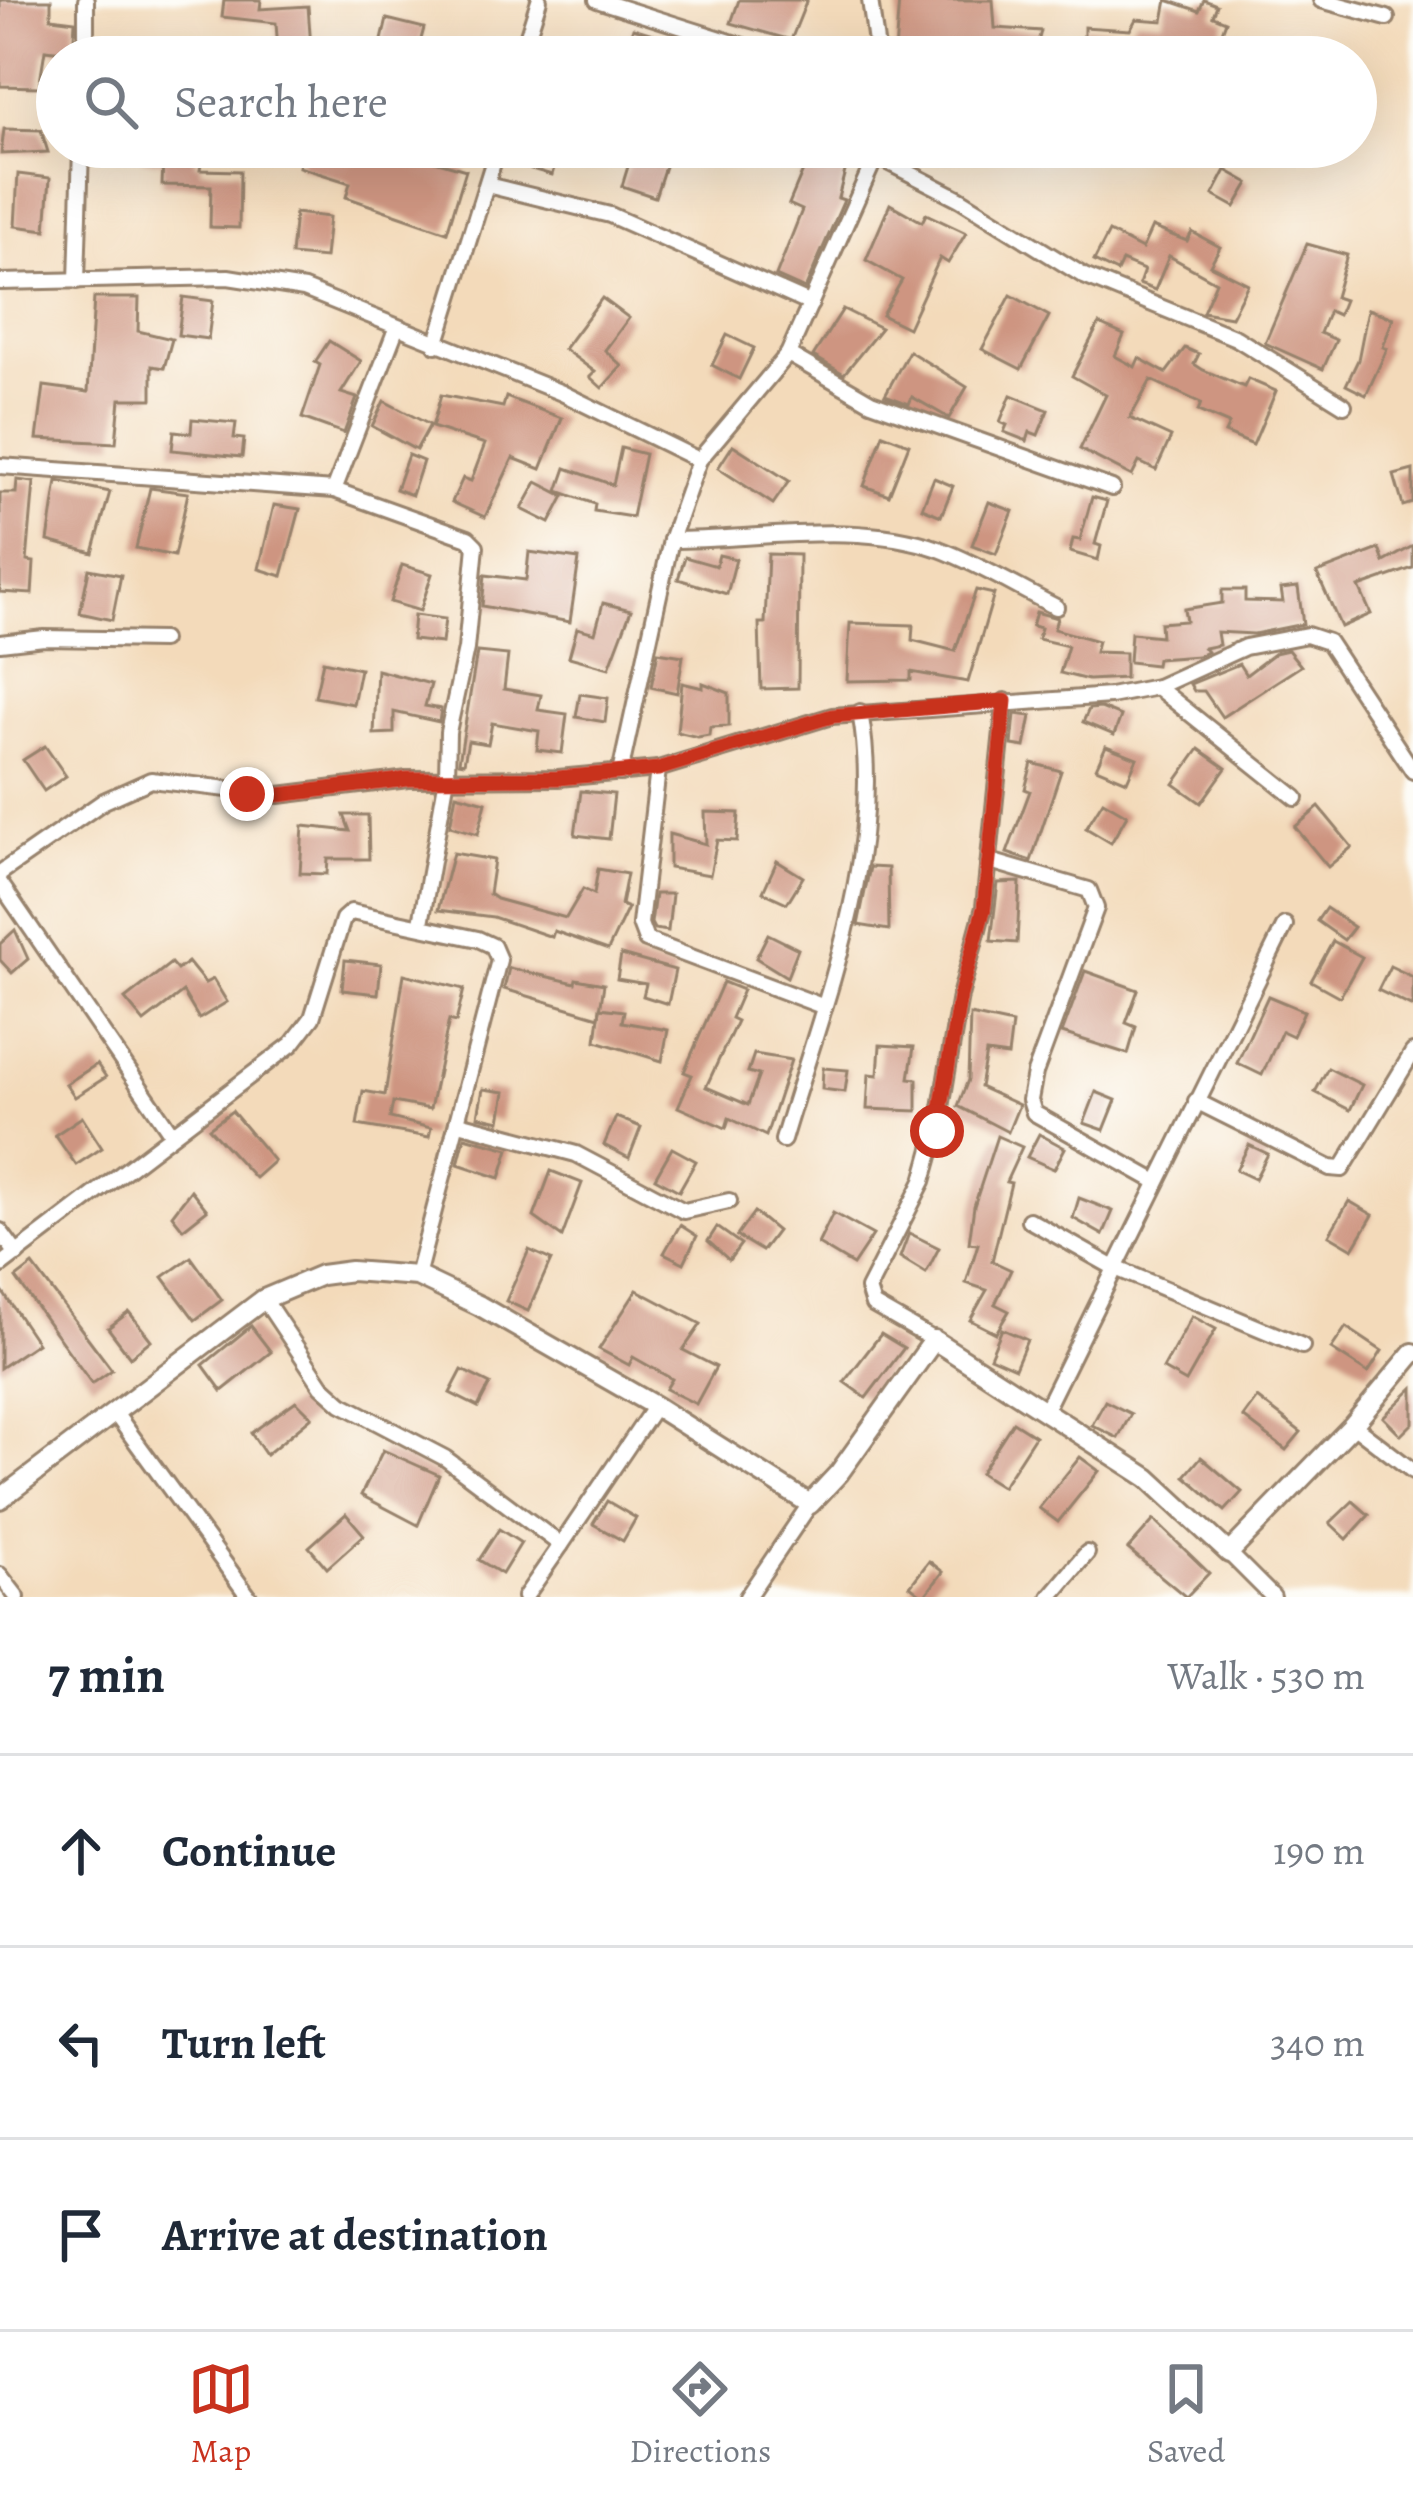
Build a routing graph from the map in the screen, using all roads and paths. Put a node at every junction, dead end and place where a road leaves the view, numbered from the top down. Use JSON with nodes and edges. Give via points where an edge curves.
{"nodes":[{"id":1,"x":86,"y":0,"type":"edge"},
{"id":2,"x":538,"y":0,"type":"edge"},
{"id":3,"x":597,"y":0,"type":"edge"},
{"id":4,"x":870,"y":0,"type":"edge"},
{"id":5,"x":1321,"y":0,"type":"edge"},
{"id":6,"x":1388,"y":18,"type":"dead end"},
{"id":7,"x":86,"y":36,"type":"edge"},
{"id":8,"x":527,"y":36,"type":"edge"},
{"id":9,"x":711,"y":36,"type":"edge"},
{"id":10,"x":875,"y":36,"type":"edge"},
{"id":11,"x":80,"y":168,"type":"edge"},
{"id":12,"x":492,"y":168,"type":"edge"},
{"id":13,"x":872,"y":168,"type":"edge"},
{"id":14,"x":907,"y":168,"type":"edge"},
{"id":15,"x":488,"y":185,"type":"junction"},
{"id":16,"x":77,"y":281,"type":"junction"},
{"id":17,"x":0,"y":282,"type":"edge"},
{"id":18,"x":811,"y":304,"type":"junction"},
{"id":19,"x":396,"y":328,"type":"junction"},
{"id":20,"x":436,"y":345,"type":"junction"},
{"id":21,"x":788,"y":354,"type":"junction"},
{"id":22,"x":1344,"y":405,"type":"dead end"},
{"id":23,"x":699,"y":460,"type":"junction"},
{"id":24,"x":0,"y":466,"type":"edge"},
{"id":25,"x":1112,"y":488,"type":"dead end"},
{"id":26,"x":334,"y":490,"type":"junction"},
{"id":27,"x":671,"y":540,"type":"junction"},
{"id":28,"x":1056,"y":607,"type":"dead end"},
{"id":29,"x":162,"y":640,"type":"dead end"},
{"id":30,"x":0,"y":644,"type":"edge"},
{"id":31,"x":1157,"y":686,"type":"junction"},
{"id":32,"x":1005,"y":701,"type":"junction"},
{"id":33,"x":860,"y":712,"type":"junction"},
{"id":34,"x":658,"y":769,"type":"junction"},
{"id":35,"x":1413,"y":771,"type":"edge"},
{"id":36,"x":620,"y":773,"type":"junction"},
{"id":37,"x":446,"y":777,"type":"junction"},
{"id":38,"x":1296,"y":798,"type":"dead end"},
{"id":39,"x":990,"y":861,"type":"junction"},
{"id":40,"x":0,"y":878,"type":"edge"},
{"id":41,"x":421,"y":923,"type":"junction"},
{"id":42,"x":1285,"y":925,"type":"dead end"},
{"id":43,"x":822,"y":1006,"type":"junction"},
{"id":44,"x":1413,"y":1052,"type":"edge"},
{"id":45,"x":1196,"y":1101,"type":"junction"},
{"id":46,"x":458,"y":1124,"type":"junction"},
{"id":47,"x":172,"y":1134,"type":"junction"},
{"id":48,"x":783,"y":1140,"type":"dead end"},
{"id":49,"x":1157,"y":1182,"type":"junction"},
{"id":50,"x":729,"y":1201,"type":"dead end"},
{"id":51,"x":1029,"y":1220,"type":"dead end"},
{"id":52,"x":0,"y":1232,"type":"edge"},
{"id":53,"x":17,"y":1254,"type":"junction"},
{"id":54,"x":0,"y":1266,"type":"edge"},
{"id":55,"x":1113,"y":1267,"type":"junction"},
{"id":56,"x":417,"y":1276,"type":"junction"},
{"id":57,"x":264,"y":1299,"type":"junction"},
{"id":58,"x":934,"y":1340,"type":"junction"},
{"id":59,"x":1302,"y":1346,"type":"dead end"},
{"id":60,"x":1413,"y":1353,"type":"edge"},
{"id":61,"x":655,"y":1406,"type":"junction"},
{"id":62,"x":1046,"y":1408,"type":"junction"},
{"id":63,"x":115,"y":1413,"type":"junction"},
{"id":64,"x":1353,"y":1424,"type":"junction"},
{"id":65,"x":1413,"y":1471,"type":"edge"},
{"id":66,"x":0,"y":1499,"type":"edge"},
{"id":67,"x":810,"y":1504,"type":"junction"},
{"id":68,"x":560,"y":1545,"type":"junction"},
{"id":69,"x":1087,"y":1553,"type":"dead end"},
{"id":70,"x":1228,"y":1553,"type":"junction"},
{"id":71,"x":0,"y":1575,"type":"edge"},
{"id":72,"x":17,"y":1597,"type":"edge"},
{"id":73,"x":249,"y":1597,"type":"edge"},
{"id":74,"x":525,"y":1597,"type":"edge"},
{"id":75,"x":747,"y":1597,"type":"edge"},
{"id":76,"x":1051,"y":1597,"type":"edge"},
{"id":77,"x":1274,"y":1597,"type":"edge"}],
"edges":[{"from":1,"to":7,"type":"street"},
{"from":2,"to":8,"type":"street"},
{"from":3,"to":9,"type":"street"},
{"from":4,"to":10,"type":"street"},
{"from":5,"to":6,"type":"street"},
{"from":11,"to":16,"type":"street"},
{"from":12,"to":15,"type":"street"},
{"from":13,"to":18,"type":"street"},
{"from":14,"to":22,"type":"street","via":[[1084,276],[1236,338]]},
{"from":15,"to":18,"type":"street","via":[[610,215]]},
{"from":15,"to":20,"type":"street"},
{"from":16,"to":17,"type":"street"},
{"from":16,"to":19,"type":"street","via":[[275,282]]},
{"from":18,"to":21,"type":"street"},
{"from":19,"to":20,"type":"street"},
{"from":19,"to":26,"type":"street"},
{"from":20,"to":23,"type":"street","via":[[562,393]]},
{"from":21,"to":23,"type":"street"},
{"from":21,"to":25,"type":"street","via":[[871,402]]},
{"from":23,"to":27,"type":"street"},
{"from":24,"to":26,"type":"street"},
{"from":26,"to":37,"type":"street","via":[[476,546]]},
{"from":27,"to":28,"type":"street","via":[[906,540]]},
{"from":27,"to":36,"type":"street"},
{"from":29,"to":30,"type":"street"},
{"from":31,"to":32,"type":"street"},
{"from":31,"to":35,"type":"street","via":[[1245,646],[1318,636]]},
{"from":31,"to":38,"type":"street"},
{"from":32,"to":33,"type":"street"},
{"from":32,"to":39,"type":"street"},
{"from":33,"to":34,"type":"street"},
{"from":33,"to":43,"type":"street","via":[[870,770],[867,815]]},
{"from":34,"to":36,"type":"street"},
{"from":34,"to":43,"type":"street","via":[[640,924],[646,940]]},
{"from":36,"to":37,"type":"street"},
{"from":37,"to":40,"type":"street","via":[[279,795],[152,781],[104,801]]},
{"from":37,"to":41,"type":"street"},
{"from":39,"to":49,"type":"street","via":[[1095,898],[1035,1073],[1034,1114]]},
{"from":39,"to":58,"type":"street","via":[[923,1181],[868,1289],[873,1305]]},
{"from":40,"to":47,"type":"street"},
{"from":41,"to":46,"type":"street","via":[[493,946],[499,960]]},
{"from":41,"to":47,"type":"street","via":[[346,914],[304,1030]]},
{"from":42,"to":45,"type":"street"},
{"from":43,"to":48,"type":"street"},
{"from":44,"to":45,"type":"street","via":[[1342,1169]]},
{"from":45,"to":49,"type":"street"},
{"from":46,"to":50,"type":"street","via":[[576,1154],[684,1211]]},
{"from":46,"to":56,"type":"street"},
{"from":47,"to":53,"type":"street"},
{"from":49,"to":55,"type":"street"},
{"from":51,"to":55,"type":"street"},
{"from":52,"to":53,"type":"street"},
{"from":53,"to":54,"type":"street"},
{"from":55,"to":59,"type":"street"},
{"from":55,"to":62,"type":"street"},
{"from":56,"to":57,"type":"street","via":[[351,1270]]},
{"from":56,"to":61,"type":"street"},
{"from":57,"to":63,"type":"street"},
{"from":57,"to":68,"type":"street","via":[[342,1404],[445,1458]]},
{"from":58,"to":62,"type":"street"},
{"from":58,"to":67,"type":"street"},
{"from":60,"to":64,"type":"street"},
{"from":61,"to":67,"type":"street"},
{"from":61,"to":68,"type":"street"},
{"from":62,"to":70,"type":"street","via":[[1148,1478]]},
{"from":63,"to":66,"type":"street"},
{"from":63,"to":73,"type":"street"},
{"from":64,"to":65,"type":"street"},
{"from":64,"to":70,"type":"street"},
{"from":67,"to":75,"type":"street"},
{"from":68,"to":74,"type":"street"},
{"from":69,"to":76,"type":"street"},
{"from":70,"to":77,"type":"street"},
{"from":71,"to":72,"type":"street"}]}
